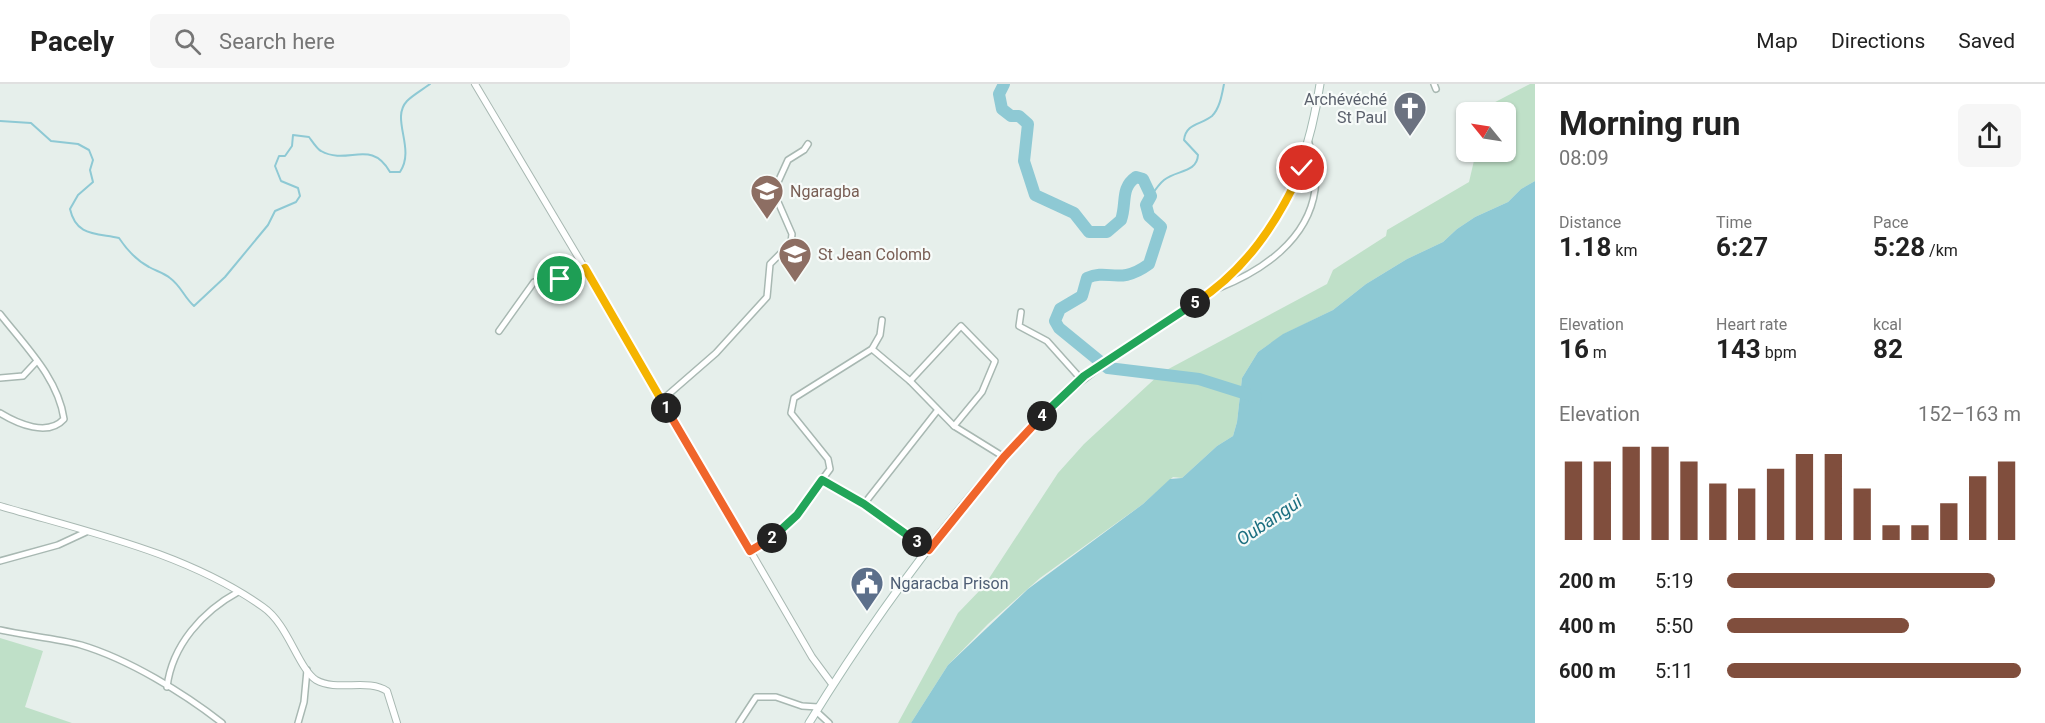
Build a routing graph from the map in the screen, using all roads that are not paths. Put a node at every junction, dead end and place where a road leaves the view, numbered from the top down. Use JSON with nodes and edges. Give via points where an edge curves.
{"nodes":[{"id":1,"x":475,"y":84,"type":"edge"},
{"id":2,"x":1320,"y":84,"type":"edge"},
{"id":3,"x":808,"y":144,"type":"dead end"},
{"id":4,"x":1309,"y":144,"type":"junction"},
{"id":5,"x":585,"y":268,"type":"junction"},
{"id":6,"x":1214,"y":289,"type":"junction"},
{"id":7,"x":1021,"y":312,"type":"dead end"},
{"id":8,"x":0,"y":314,"type":"edge"},
{"id":9,"x":882,"y":320,"type":"dead end"},
{"id":10,"x":499,"y":331,"type":"dead end"},
{"id":11,"x":872,"y":349,"type":"junction"},
{"id":12,"x":37,"y":361,"type":"junction"},
{"id":13,"x":1083,"y":377,"type":"junction"},
{"id":14,"x":0,"y":378,"type":"edge"},
{"id":15,"x":910,"y":381,"type":"junction"},
{"id":16,"x":662,"y":400,"type":"junction"},
{"id":17,"x":937,"y":411,"type":"junction"},
{"id":18,"x":0,"y":413,"type":"edge"},
{"id":19,"x":954,"y":426,"type":"junction"},
{"id":20,"x":1004,"y":457,"type":"junction"},
{"id":21,"x":822,"y":480,"type":"junction"},
{"id":22,"x":864,"y":504,"type":"junction"},
{"id":23,"x":0,"y":506,"type":"edge"},
{"id":24,"x":86,"y":532,"type":"junction"},
{"id":25,"x":929,"y":550,"type":"junction"},
{"id":26,"x":750,"y":551,"type":"junction"},
{"id":27,"x":0,"y":561,"type":"edge"},
{"id":28,"x":238,"y":592,"type":"junction"},
{"id":29,"x":0,"y":630,"type":"edge"},
{"id":30,"x":307,"y":670,"type":"junction"},
{"id":31,"x":832,"y":684,"type":"junction"},
{"id":32,"x":168,"y":687,"type":"junction"},
{"id":33,"x":817,"y":709,"type":"junction"},
{"id":34,"x":222,"y":723,"type":"edge"},
{"id":35,"x":298,"y":723,"type":"edge"},
{"id":36,"x":397,"y":723,"type":"edge"},
{"id":37,"x":739,"y":723,"type":"edge"},
{"id":38,"x":808,"y":723,"type":"edge"},
{"id":39,"x":828,"y":723,"type":"edge"}],
"edges":[{"from":1,"to":5,"type":"street"},
{"from":2,"to":4,"type":"main road"},
{"from":3,"to":16,"type":"street","via":[[788,160],[778,182],[775,195],[792,234],[791,243],[770,264],[767,297],[716,353]]},
{"from":4,"to":6,"type":"main road","via":[[1276,219],[1257,247]]},
{"from":4,"to":6,"type":"street","via":[[1315,188],[1303,226],[1282,250],[1247,277]]},
{"from":5,"to":10,"type":"street","via":[[565,280],[534,282]]},
{"from":5,"to":16,"type":"street"},
{"from":6,"to":13,"type":"main road"},
{"from":7,"to":13,"type":"street","via":[[1019,326],[1047,341]]},
{"from":8,"to":12,"type":"street"},
{"from":9,"to":11,"type":"street"},
{"from":11,"to":15,"type":"street"},
{"from":11,"to":21,"type":"street","via":[[794,398],[791,405],[791,413],[828,459],[830,469]]},
{"from":12,"to":14,"type":"street","via":[[22,376]]},
{"from":12,"to":18,"type":"street","via":[[61,398],[64,419],[48,429],[16,422]]},
{"from":13,"to":20,"type":"main road"},
{"from":15,"to":17,"type":"street"},
{"from":15,"to":19,"type":"street","via":[[961,326],[995,361],[982,392]]},
{"from":16,"to":26,"type":"street"},
{"from":17,"to":19,"type":"street"},
{"from":17,"to":22,"type":"street"},
{"from":19,"to":20,"type":"street"},
{"from":20,"to":25,"type":"main road"},
{"from":21,"to":22,"type":"street"},
{"from":21,"to":26,"type":"street","via":[[797,515],[770,540]]},
{"from":22,"to":25,"type":"street"},
{"from":23,"to":24,"type":"street"},
{"from":24,"to":27,"type":"street"},
{"from":24,"to":28,"type":"street","via":[[179,562]]},
{"from":25,"to":31,"type":"main road"},
{"from":26,"to":31,"type":"street"},
{"from":28,"to":30,"type":"street","via":[[265,608],[283,627]]},
{"from":28,"to":32,"type":"street","via":[[187,634]]},
{"from":29,"to":32,"type":"street","via":[[81,645]]},
{"from":30,"to":35,"type":"street"},
{"from":30,"to":36,"type":"street","via":[[317,680],[379,686],[387,691]]},
{"from":31,"to":33,"type":"main road"},
{"from":32,"to":34,"type":"street"},
{"from":33,"to":37,"type":"street","via":[[776,697],[756,697]]},
{"from":33,"to":38,"type":"main road"},
{"from":33,"to":39,"type":"street"}]}
